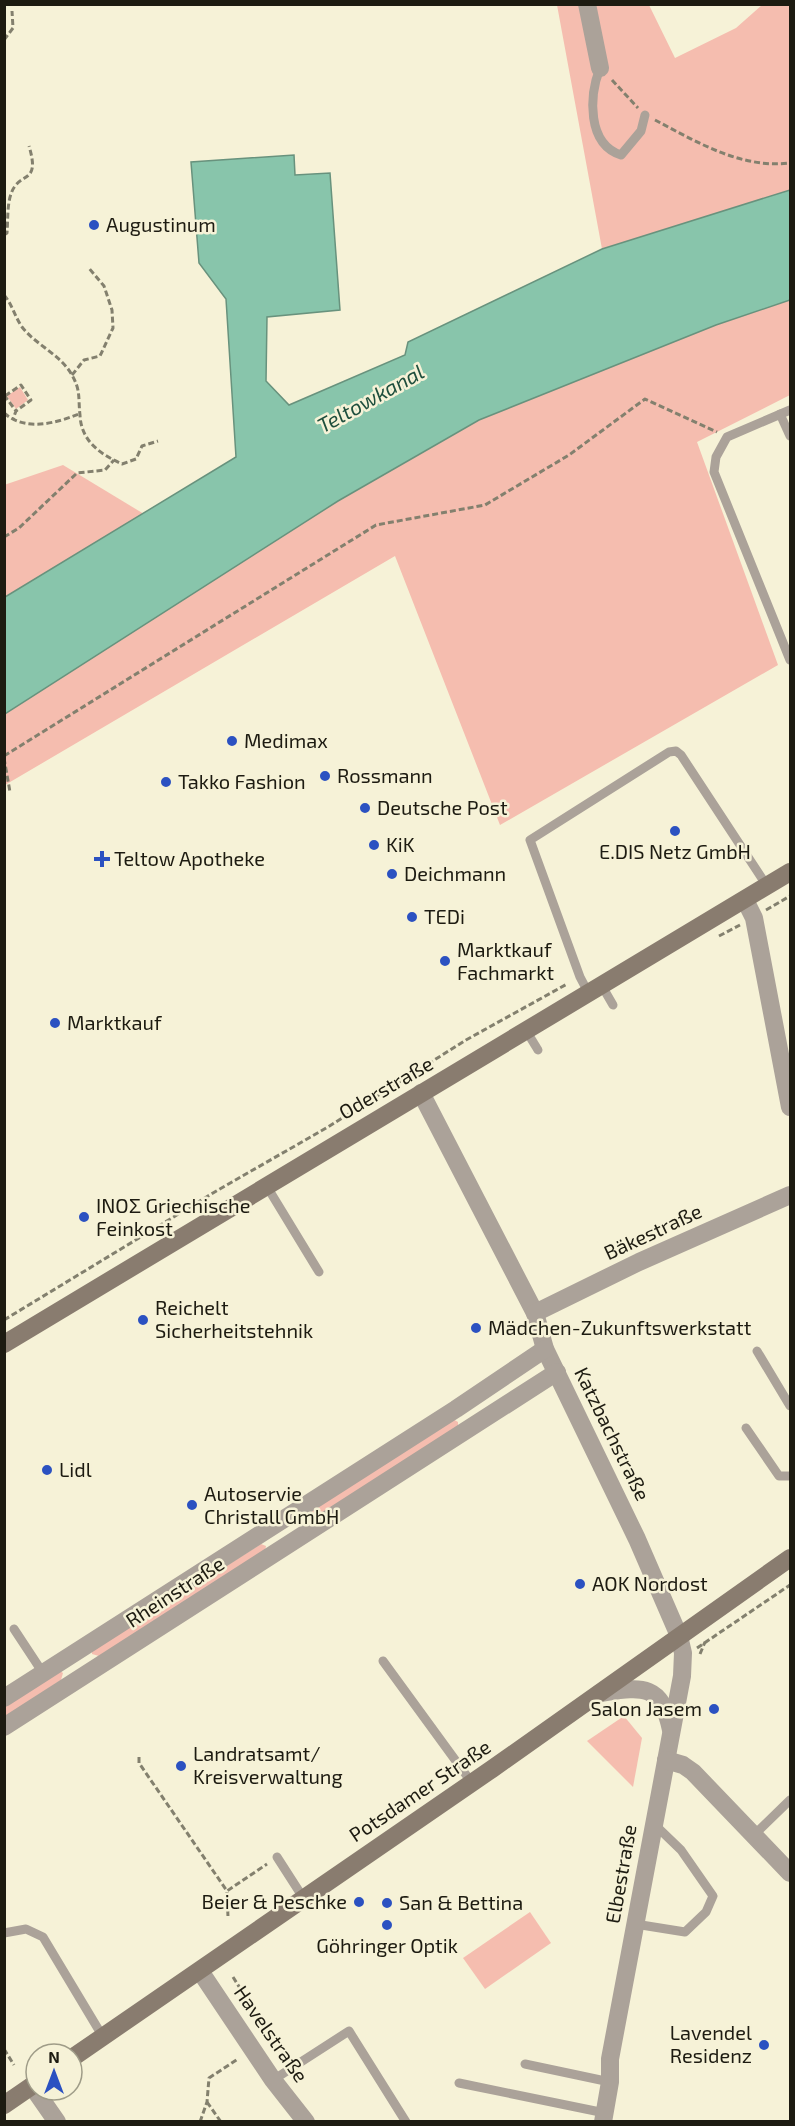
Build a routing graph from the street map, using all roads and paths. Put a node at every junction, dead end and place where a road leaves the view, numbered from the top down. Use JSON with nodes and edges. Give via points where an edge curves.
{"nodes":[{"id":1,"x":587,"y":4,"type":"edge"},
{"id":2,"x":12,"y":10,"type":"dead end"},
{"id":3,"x":4,"y":40,"type":"edge"},
{"id":4,"x":600,"y":68,"type":"junction"},
{"id":5,"x":645,"y":115,"type":"junction"},
{"id":6,"x":29,"y":146,"type":"dead end"},
{"id":7,"x":790,"y":163,"type":"edge"},
{"id":8,"x":4,"y":235,"type":"edge"},
{"id":9,"x":88,"y":267,"type":"dead end"},
{"id":10,"x":4,"y":295,"type":"edge"},
{"id":11,"x":72,"y":375,"type":"junction"},
{"id":12,"x":5,"y":395,"type":"edge"},
{"id":13,"x":790,"y":410,"type":"edge"},
{"id":14,"x":16,"y":411,"type":"junction"},
{"id":15,"x":4,"y":413,"type":"edge"},
{"id":16,"x":79,"y":414,"type":"junction"},
{"id":17,"x":780,"y":414,"type":"junction"},
{"id":18,"x":13,"y":419,"type":"junction"},
{"id":19,"x":790,"y":436,"type":"edge"},
{"id":20,"x":727,"y":437,"type":"junction"},
{"id":21,"x":158,"y":441,"type":"dead end"},
{"id":22,"x":114,"y":460,"type":"junction"},
{"id":23,"x":4,"y":536,"type":"edge"},
{"id":24,"x":790,"y":660,"type":"edge"},
{"id":25,"x":4,"y":757,"type":"edge"},
{"id":26,"x":10,"y":792,"type":"dead end"},
{"id":27,"x":790,"y":872,"type":"edge"},
{"id":28,"x":767,"y":886,"type":"junction"},
{"id":29,"x":745,"y":900,"type":"junction"},
{"id":30,"x":580,"y":977,"type":"junction"},
{"id":31,"x":596,"y":990,"type":"junction"},
{"id":32,"x":613,"y":1005,"type":"dead end"},
{"id":33,"x":527,"y":1032,"type":"junction"},
{"id":34,"x":538,"y":1050,"type":"dead end"},
{"id":35,"x":421,"y":1093,"type":"junction"},
{"id":36,"x":790,"y":1107,"type":"edge"},
{"id":37,"x":266,"y":1185,"type":"junction"},
{"id":38,"x":790,"y":1195,"type":"edge"},
{"id":39,"x":172,"y":1218,"type":"junction"},
{"id":40,"x":175,"y":1222,"type":"dead end"},
{"id":41,"x":320,"y":1272,"type":"dead end"},
{"id":42,"x":535,"y":1313,"type":"junction"},
{"id":43,"x":4,"y":1320,"type":"edge"},
{"id":44,"x":4,"y":1344,"type":"edge"},
{"id":45,"x":545,"y":1349,"type":"junction"},
{"id":46,"x":756,"y":1351,"type":"dead end"},
{"id":47,"x":557,"y":1372,"type":"junction"},
{"id":48,"x":790,"y":1406,"type":"edge"},
{"id":49,"x":456,"y":1409,"type":"junction"},
{"id":50,"x":746,"y":1428,"type":"dead end"},
{"id":51,"x":470,"y":1430,"type":"junction"},
{"id":52,"x":790,"y":1476,"type":"edge"},
{"id":53,"x":273,"y":1526,"type":"junction"},
{"id":54,"x":286,"y":1547,"type":"junction"},
{"id":55,"x":790,"y":1558,"type":"edge"},
{"id":56,"x":790,"y":1585,"type":"edge"},
{"id":57,"x":14,"y":1629,"type":"dead end"},
{"id":58,"x":679,"y":1636,"type":"junction"},
{"id":59,"x":705,"y":1642,"type":"dead end"},
{"id":60,"x":74,"y":1653,"type":"junction"},
{"id":61,"x":383,"y":1661,"type":"dead end"},
{"id":62,"x":43,"y":1673,"type":"junction"},
{"id":63,"x":87,"y":1674,"type":"junction"},
{"id":64,"x":600,"y":1693,"type":"junction"},
{"id":65,"x":4,"y":1698,"type":"edge"},
{"id":66,"x":4,"y":1727,"type":"edge"},
{"id":67,"x":672,"y":1734,"type":"junction"},
{"id":68,"x":139,"y":1757,"type":"dead end"},
{"id":69,"x":666,"y":1760,"type":"junction"},
{"id":70,"x":472,"y":1783,"type":"junction"},
{"id":71,"x":790,"y":1800,"type":"edge"},
{"id":72,"x":653,"y":1823,"type":"junction"},
{"id":73,"x":754,"y":1835,"type":"junction"},
{"id":74,"x":277,"y":1857,"type":"joint"},
{"id":75,"x":790,"y":1873,"type":"edge"},
{"id":76,"x":227,"y":1891,"type":"junction"},
{"id":77,"x":304,"y":1899,"type":"junction"},
{"id":78,"x":228,"y":1917,"type":"dead end"},
{"id":79,"x":635,"y":1923,"type":"junction"},
{"id":80,"x":4,"y":1933,"type":"edge"},
{"id":81,"x":200,"y":1971,"type":"junction"},
{"id":82,"x":233,"y":1977,"type":"dead end"},
{"id":83,"x":103,"y":2037,"type":"junction"},
{"id":84,"x":4,"y":2049,"type":"edge"},
{"id":85,"x":84,"y":2050,"type":"edge"},
{"id":86,"x":252,"y":2050,"type":"junction"},
{"id":87,"x":525,"y":2064,"type":"dead end"},
{"id":88,"x":14,"y":2065,"type":"dead end"},
{"id":89,"x":280,"y":2076,"type":"junction"},
{"id":90,"x":610,"y":2082,"type":"junction"},
{"id":91,"x":459,"y":2084,"type":"dead end"},
{"id":92,"x":24,"y":2091,"type":"edge"},
{"id":93,"x":45,"y":2102,"type":"edge"},
{"id":94,"x":207,"y":2102,"type":"junction"},
{"id":95,"x":4,"y":2104,"type":"edge"},
{"id":96,"x":604,"y":2117,"type":"edge"},
{"id":97,"x":57,"y":2121,"type":"edge"},
{"id":98,"x":200,"y":2121,"type":"edge"},
{"id":99,"x":220,"y":2121,"type":"edge"},
{"id":100,"x":306,"y":2121,"type":"edge"},
{"id":101,"x":406,"y":2121,"type":"edge"}],
"edges":[{"from":1,"to":4,"type":"street"},
{"from":2,"to":3,"type":"path","via":[[13,28]]},
{"from":4,"to":5,"type":"path"},
{"from":4,"to":5,"type":"lane","via":[[592,88],[601,144],[621,155],[641,131]]},
{"from":5,"to":7,"type":"path","via":[[726,155],[763,164]]},
{"from":6,"to":8,"type":"path","via":[[34,162],[31,175],[10,196]]},
{"from":9,"to":11,"type":"path","via":[[109,297],[113,328],[100,356],[84,360]]},
{"from":10,"to":11,"type":"path","via":[[21,325]]},
{"from":11,"to":16,"type":"path","via":[[81,398]]},
{"from":12,"to":14,"type":"path"},
{"from":12,"to":14,"type":"path","via":[[21,385],[31,400]]},
{"from":13,"to":17,"type":"lane"},
{"from":14,"to":18,"type":"path"},
{"from":15,"to":18,"type":"path"},
{"from":16,"to":18,"type":"path","via":[[42,424],[24,424]]},
{"from":16,"to":22,"type":"path","via":[[84,435],[99,452]]},
{"from":17,"to":19,"type":"lane"},
{"from":17,"to":20,"type":"lane"},
{"from":20,"to":24,"type":"lane","via":[[716,457],[714,472]]},
{"from":20,"to":25,"type":"path","via":[[645,399],[569,455],[485,505],[376,525]]},
{"from":21,"to":22,"type":"path","via":[[142,446],[136,459],[122,464]]},
{"from":22,"to":23,"type":"path","via":[[105,470],[77,473],[19,528]]},
{"from":25,"to":26,"type":"path"},
{"from":27,"to":28,"type":"street","name":"Oderstraße"},
{"from":28,"to":29,"type":"street","name":"Oderstraße"},
{"from":28,"to":30,"type":"lane","via":[[681,755],[676,750],[669,752],[530,840]]},
{"from":29,"to":31,"type":"street","name":"Oderstraße"},
{"from":29,"to":36,"type":"street","via":[[754,918]]},
{"from":30,"to":31,"type":"lane"},
{"from":30,"to":39,"type":"path","via":[[466,1040]]},
{"from":31,"to":32,"type":"lane"},
{"from":31,"to":33,"type":"street","name":"Oderstraße"},
{"from":33,"to":34,"type":"lane"},
{"from":33,"to":35,"type":"street","name":"Oderstraße"},
{"from":35,"to":37,"type":"street","name":"Oderstraße"},
{"from":35,"to":42,"type":"street","name":"Katzbachstraße"},
{"from":37,"to":41,"type":"lane"},
{"from":37,"to":44,"type":"street","name":"Oderstraße"},
{"from":38,"to":42,"type":"street","name":"Bäkestraße"},
{"from":39,"to":40,"type":"path"},
{"from":39,"to":43,"type":"path"},
{"from":42,"to":45,"type":"street","name":"Katzbachstraße"},
{"from":45,"to":47,"type":"street","name":"Katzbachstraße"},
{"from":45,"to":49,"type":"street","name":"Rheinstraße"},
{"from":46,"to":48,"type":"lane"},
{"from":47,"to":51,"type":"street","name":"Rheinstraße"},
{"from":47,"to":58,"type":"street","name":"Katzbachstraße"},
{"from":49,"to":51,"type":"street"},
{"from":49,"to":53,"type":"street","name":"Rheinstraße"},
{"from":50,"to":52,"type":"lane","via":[[779,1476]]},
{"from":51,"to":54,"type":"street","name":"Rheinstraße"},
{"from":53,"to":54,"type":"street"},
{"from":53,"to":60,"type":"street","name":"Rheinstraße"},
{"from":54,"to":63,"type":"street","name":"Rheinstraße"},
{"from":55,"to":58,"type":"street","name":"Potsdamer Straße"},
{"from":56,"to":59,"type":"path"},
{"from":57,"to":62,"type":"lane"},
{"from":58,"to":64,"type":"street","name":"Potsdamer Straße"},
{"from":58,"to":67,"type":"street","name":"Elbestraße","via":[[684,1663]]},
{"from":60,"to":62,"type":"street","name":"Rheinstraße"},
{"from":60,"to":63,"type":"street"},
{"from":61,"to":70,"type":"lane"},
{"from":62,"to":65,"type":"street","name":"Rheinstraße"},
{"from":63,"to":66,"type":"street","name":"Rheinstraße"},
{"from":64,"to":67,"type":"street","via":[[644,1689],[658,1696],[668,1714]]},
{"from":64,"to":70,"type":"street","name":"Potsdamer Straße"},
{"from":67,"to":69,"type":"street","name":"Elbestraße"},
{"from":68,"to":76,"type":"path","via":[[139,1763]]},
{"from":69,"to":72,"type":"street","name":"Elbestraße"},
{"from":69,"to":73,"type":"street","via":[[693,1772]]},
{"from":70,"to":77,"type":"street","name":"Potsdamer Straße"},
{"from":71,"to":73,"type":"lane"},
{"from":72,"to":79,"type":"street","name":"Elbestraße"},
{"from":72,"to":79,"type":"lane","via":[[681,1850],[713,1896],[706,1912],[686,1932]]},
{"from":73,"to":75,"type":"street"},
{"from":74,"to":76,"type":"path"},
{"from":74,"to":77,"type":"lane"},
{"from":76,"to":78,"type":"path"},
{"from":77,"to":81,"type":"street","name":"Potsdamer Straße"},
{"from":79,"to":90,"type":"street","name":"Elbestraße","via":[[610,2059]]},
{"from":80,"to":83,"type":"lane","via":[[26,1929],[43,1937]]},
{"from":81,"to":83,"type":"street","name":"Potsdamer Straße"},
{"from":81,"to":86,"type":"street","name":"Havelstraße"},
{"from":82,"to":89,"type":"path","via":[[285,2057]]},
{"from":83,"to":85,"type":"street","name":"Potsdamer Straße"},
{"from":84,"to":88,"type":"path"},
{"from":86,"to":89,"type":"street","name":"Havelstraße"},
{"from":86,"to":94,"type":"path","via":[[209,2078]]},
{"from":87,"to":90,"type":"lane"},
{"from":89,"to":100,"type":"street","name":"Havelstraße"},
{"from":89,"to":101,"type":"lane","via":[[349,2031]]},
{"from":90,"to":96,"type":"street","name":"Elbestraße"},
{"from":91,"to":96,"type":"lane"},
{"from":92,"to":95,"type":"street"},
{"from":93,"to":97,"type":"street"},
{"from":94,"to":98,"type":"path"},
{"from":94,"to":99,"type":"path"}]}
